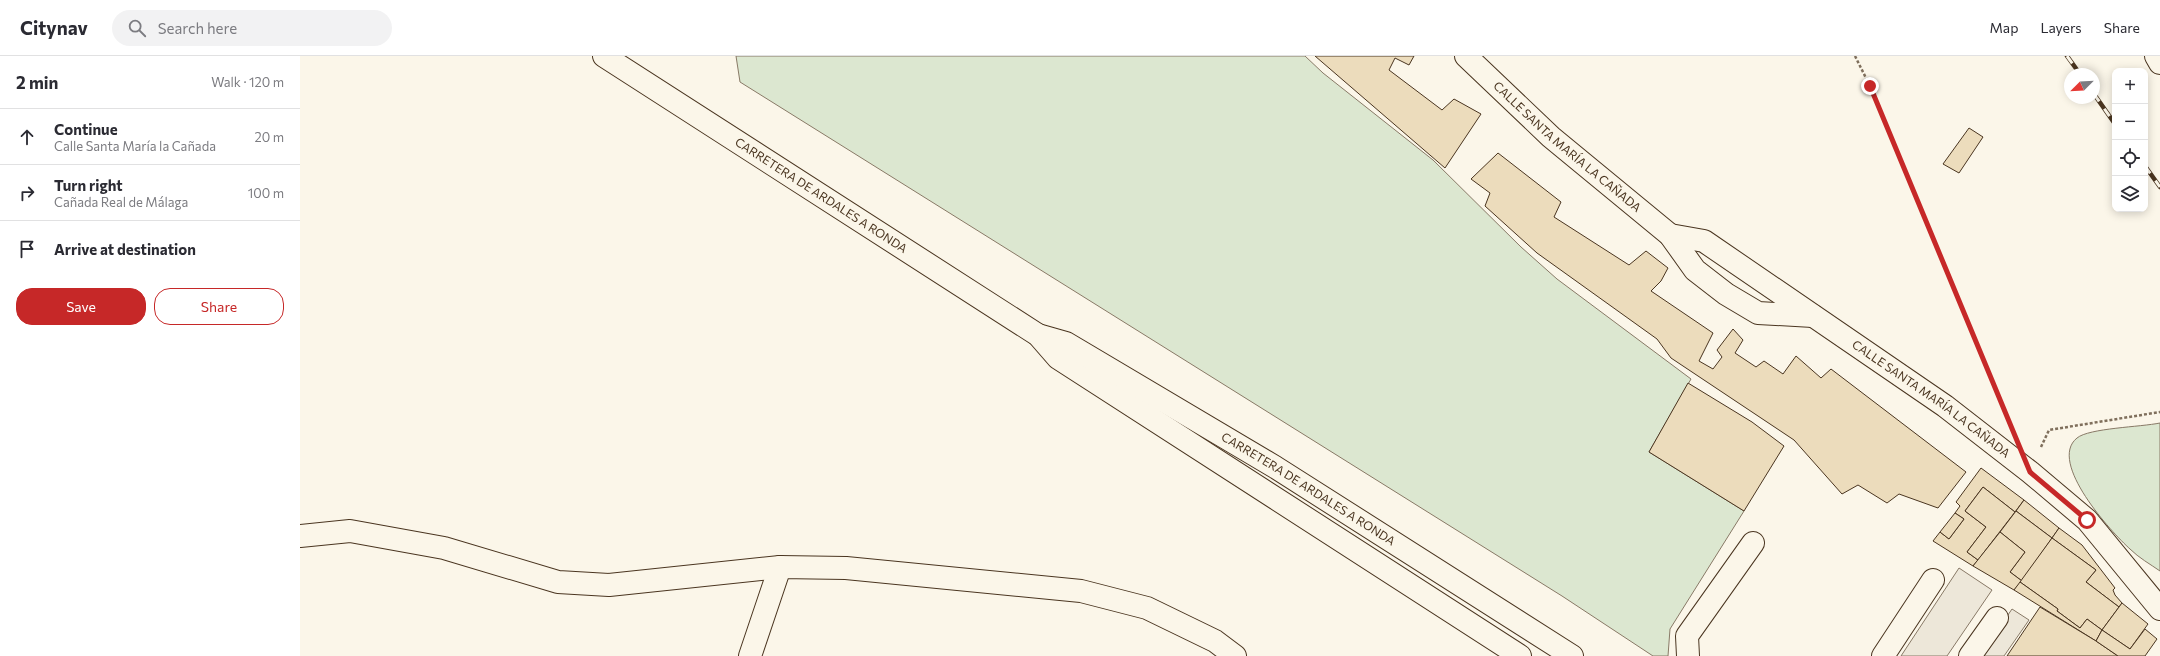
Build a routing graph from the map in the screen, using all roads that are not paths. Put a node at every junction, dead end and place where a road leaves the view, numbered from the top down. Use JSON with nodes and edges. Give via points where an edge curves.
{"nodes":[{"id":1,"x":604,"y":56,"type":"edge"},
{"id":2,"x":1466,"y":56,"type":"edge"},
{"id":3,"x":2156,"y":56,"type":"edge"},
{"id":4,"x":2160,"y":63,"type":"edge"},
{"id":5,"x":1670,"y":235,"type":"junction"},
{"id":6,"x":1813,"y":316,"type":"junction"},
{"id":7,"x":1038,"y":335,"type":"junction"},
{"id":8,"x":300,"y":536,"type":"edge"},
{"id":9,"x":1753,"y":543,"type":"dead end"},
{"id":10,"x":780,"y":566,"type":"junction"},
{"id":11,"x":1933,"y":580,"type":"dead end"},
{"id":12,"x":2160,"y":609,"type":"edge"},
{"id":13,"x":1997,"y":618,"type":"dead end"},
{"id":14,"x":1519,"y":622,"type":"junction"},
{"id":15,"x":750,"y":656,"type":"edge"},
{"id":16,"x":1235,"y":656,"type":"edge"},
{"id":17,"x":1520,"y":656,"type":"edge"},
{"id":18,"x":1549,"y":656,"type":"edge"},
{"id":19,"x":1572,"y":656,"type":"edge"},
{"id":20,"x":1688,"y":656,"type":"edge"},
{"id":21,"x":1883,"y":656,"type":"edge"},
{"id":22,"x":1970,"y":656,"type":"edge"}],
"edges":[{"from":1,"to":7,"type":"street","name":"CARRETERA DE ARDALES A RONDA"},
{"from":2,"to":5,"type":"street","name":"CALLE SANTA MARÍA LA CAÑADA","via":[[1551,137]]},
{"from":3,"to":4,"type":"street"},
{"from":5,"to":6,"type":"street","name":"CALLE SANTA MARÍA LA CAÑADA","via":[[1704,241]]},
{"from":5,"to":6,"type":"street","name":"CALLE SANTA MARÍA LA CAÑADA","via":[[1695,270],[1726,294],[1758,313]]},
{"from":6,"to":12,"type":"street","name":"CALLE SANTA MARÍA LA CAÑADA","via":[[1945,406],[2087,520]]},
{"from":7,"to":14,"type":"street","name":"CARRETERA DE ARDALES A RONDA","via":[[1066,343],[1275,467]]},
{"from":7,"to":17,"type":"street","name":"CARRETERA DE ARDALES A RONDA","via":[[1058,358]]},
{"from":8,"to":10,"type":"street","via":[[350,531],[379,536],[444,548],[558,582],[609,585]]},
{"from":9,"to":20,"type":"street","via":[[1687,636]]},
{"from":10,"to":15,"type":"street"},
{"from":10,"to":16,"type":"street","via":[[846,568],[1081,591],[1147,608],[1215,641]]},
{"from":11,"to":21,"type":"street"},
{"from":13,"to":22,"type":"street"},
{"from":14,"to":18,"type":"street"},
{"from":14,"to":19,"type":"street","name":"CARRETERA DE ARDALES A RONDA"}]}
